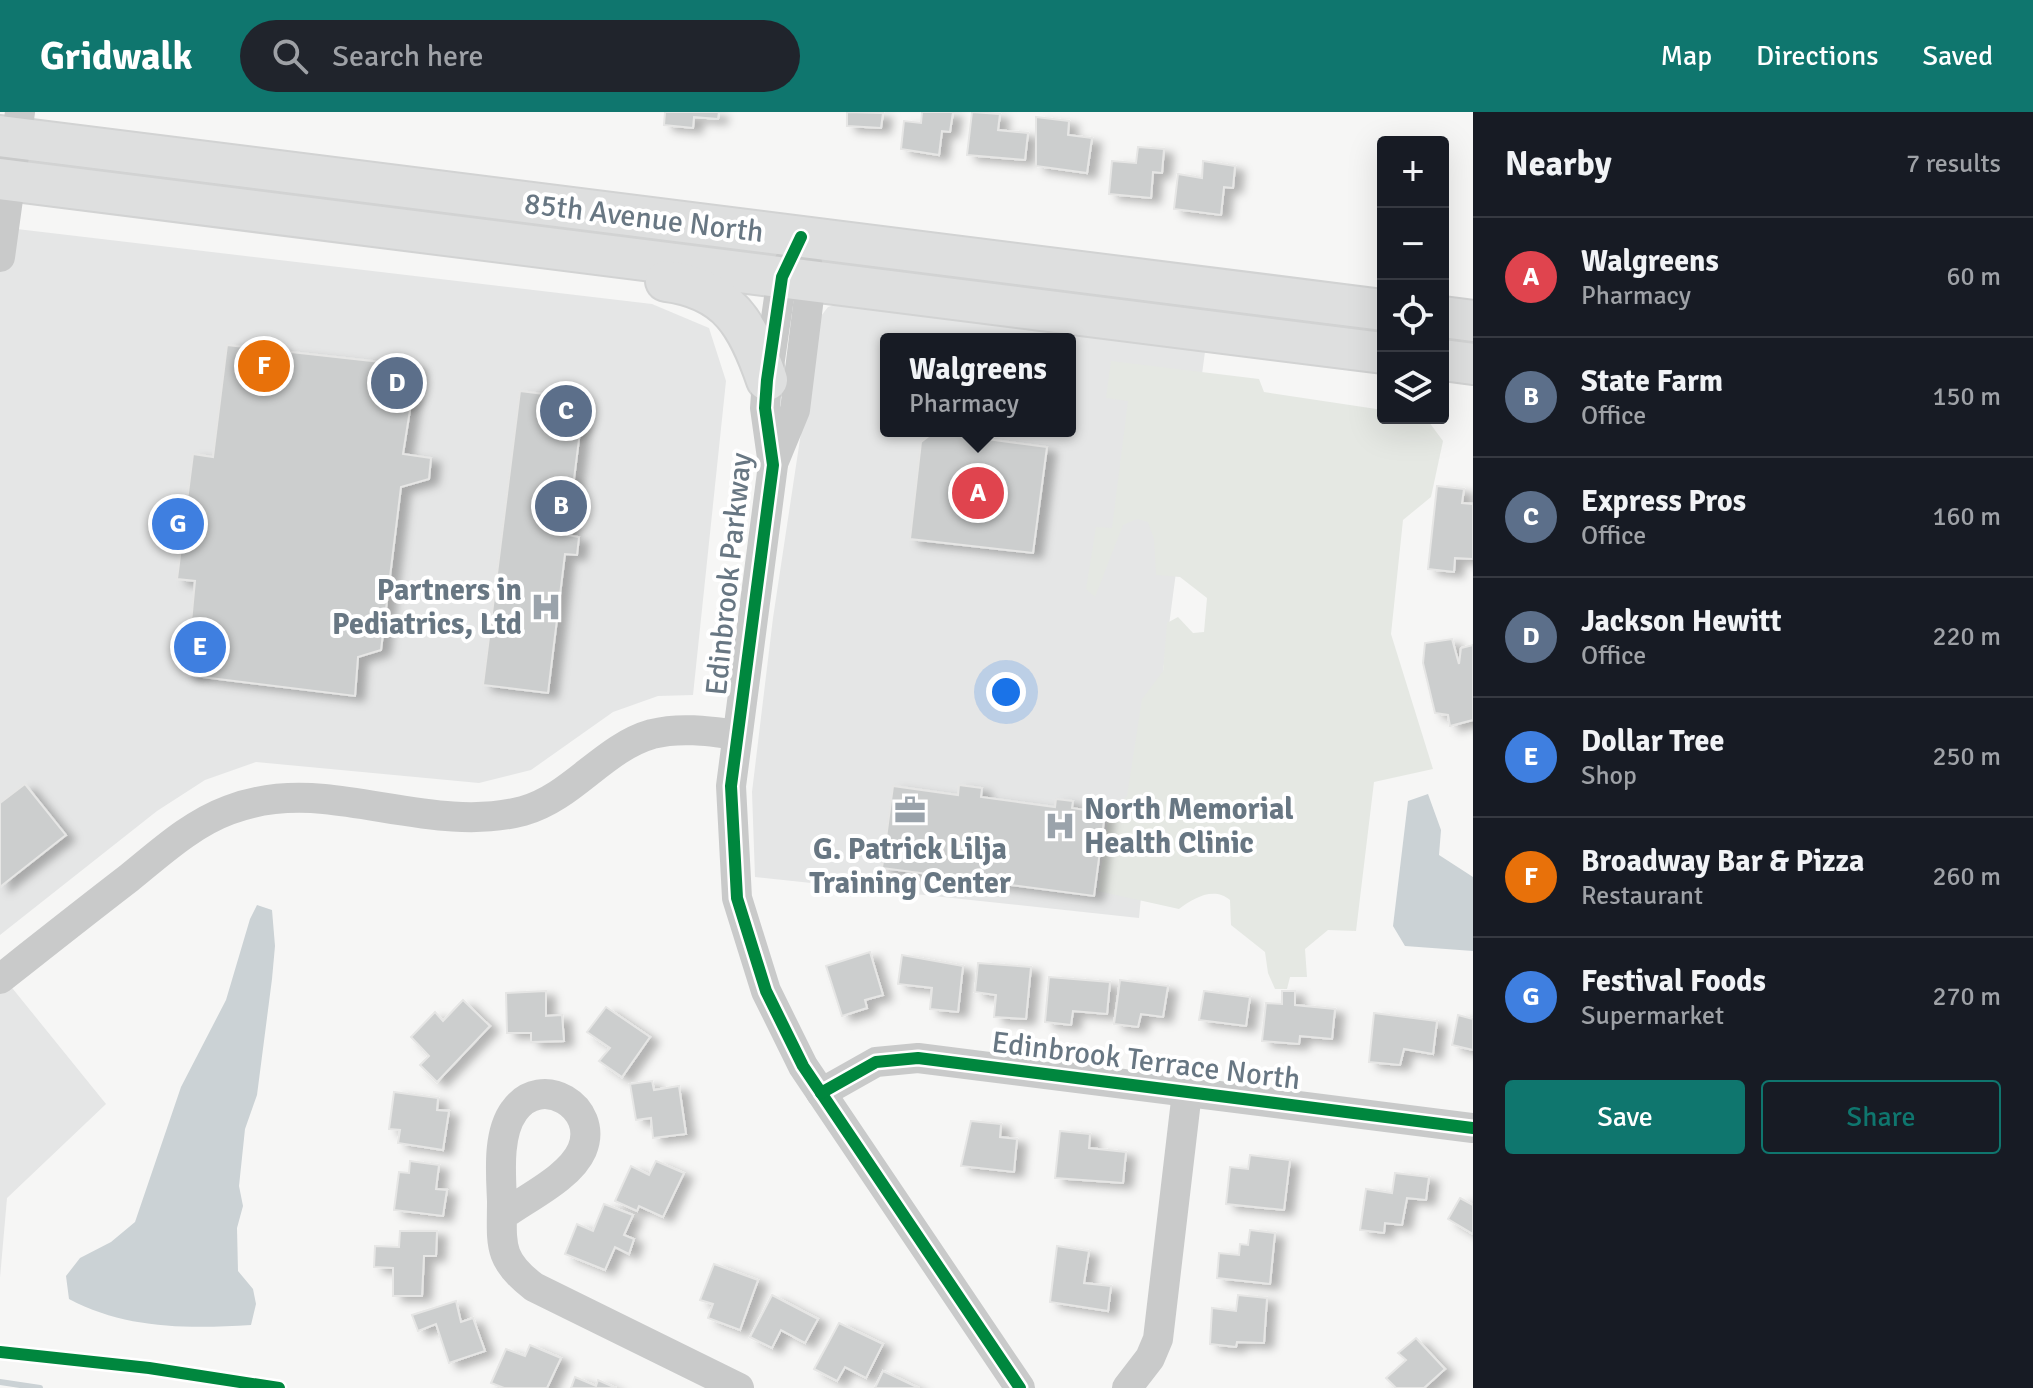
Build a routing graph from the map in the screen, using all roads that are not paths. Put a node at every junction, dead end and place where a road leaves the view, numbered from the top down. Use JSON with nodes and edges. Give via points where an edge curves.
{"nodes":[{"id":1,"x":12,"y":129,"type":"edge"},
{"id":2,"x":6,"y":180,"type":"edge"},
{"id":3,"x":357,"y":224,"type":"junction"},
{"id":4,"x":801,"y":237,"type":"junction"},
{"id":5,"x":0,"y":257,"type":"edge"},
{"id":6,"x":796,"y":279,"type":"junction"},
{"id":7,"x":1377,"y":309,"type":"edge"},
{"id":8,"x":1449,"y":318,"type":"edge"},
{"id":9,"x":1473,"y":321,"type":"edge"},
{"id":10,"x":1377,"y":352,"type":"edge"},
{"id":11,"x":1449,"y":361,"type":"edge"},
{"id":12,"x":1473,"y":364,"type":"edge"},
{"id":13,"x":767,"y":380,"type":"junction"},
{"id":14,"x":773,"y":465,"type":"junction"},
{"id":15,"x":737,"y":735,"type":"junction"},
{"id":16,"x":0,"y":979,"type":"edge"},
{"id":17,"x":1187,"y":1092,"type":"junction"},
{"id":18,"x":821,"y":1093,"type":"junction"},
{"id":19,"x":1473,"y":1128,"type":"edge"},
{"id":20,"x":502,"y":1216,"type":"dead end"},
{"id":21,"x":739,"y":1388,"type":"edge"},
{"id":22,"x":1020,"y":1388,"type":"edge"},
{"id":23,"x":1127,"y":1388,"type":"edge"}],
"edges":[{"from":1,"to":2,"type":"street"},
{"from":1,"to":4,"type":"main road","name":"85th Avenue North"},
{"from":2,"to":3,"type":"main road","name":"85th Avenue North"},
{"from":2,"to":5,"type":"street"},
{"from":3,"to":6,"type":"main road","name":"85th Avenue North"},
{"from":3,"to":13,"type":"main road","via":[[431,251],[699,287],[738,316]]},
{"from":4,"to":6,"type":"street","name":"Edinbrook Parkway"},
{"from":4,"to":7,"type":"main road","name":"85th Avenue North"},
{"from":6,"to":10,"type":"main road","name":"85th Avenue North"},
{"from":6,"to":13,"type":"street","name":"Edinbrook Parkway"},
{"from":6,"to":14,"type":"street","name":"Edinbrook Parkway","via":[[795,410]]},
{"from":8,"to":9,"type":"main road"},
{"from":11,"to":12,"type":"main road"},
{"from":13,"to":14,"type":"street","name":"Edinbrook Parkway"},
{"from":14,"to":15,"type":"street","name":"Edinbrook Parkway"},
{"from":15,"to":16,"type":"street","via":[[677,730],[649,735],[614,754],[563,794],[496,816],[298,798],[248,803],[172,843]]},
{"from":15,"to":18,"type":"street","name":"Edinbrook Parkway","via":[[731,786],[734,873],[749,940],[766,991]]},
{"from":17,"to":18,"type":"street","name":"Edinbrook Terrace North","via":[[895,1057],[854,1072]]},
{"from":17,"to":19,"type":"street","name":"Edinbrook Terrace North"},
{"from":17,"to":23,"type":"street","via":[[1158,1339]]},
{"from":18,"to":22,"type":"street","name":"Edinbrook Parkway"},
{"from":20,"to":21,"type":"street","via":[[504,1255],[534,1287]]}]}
